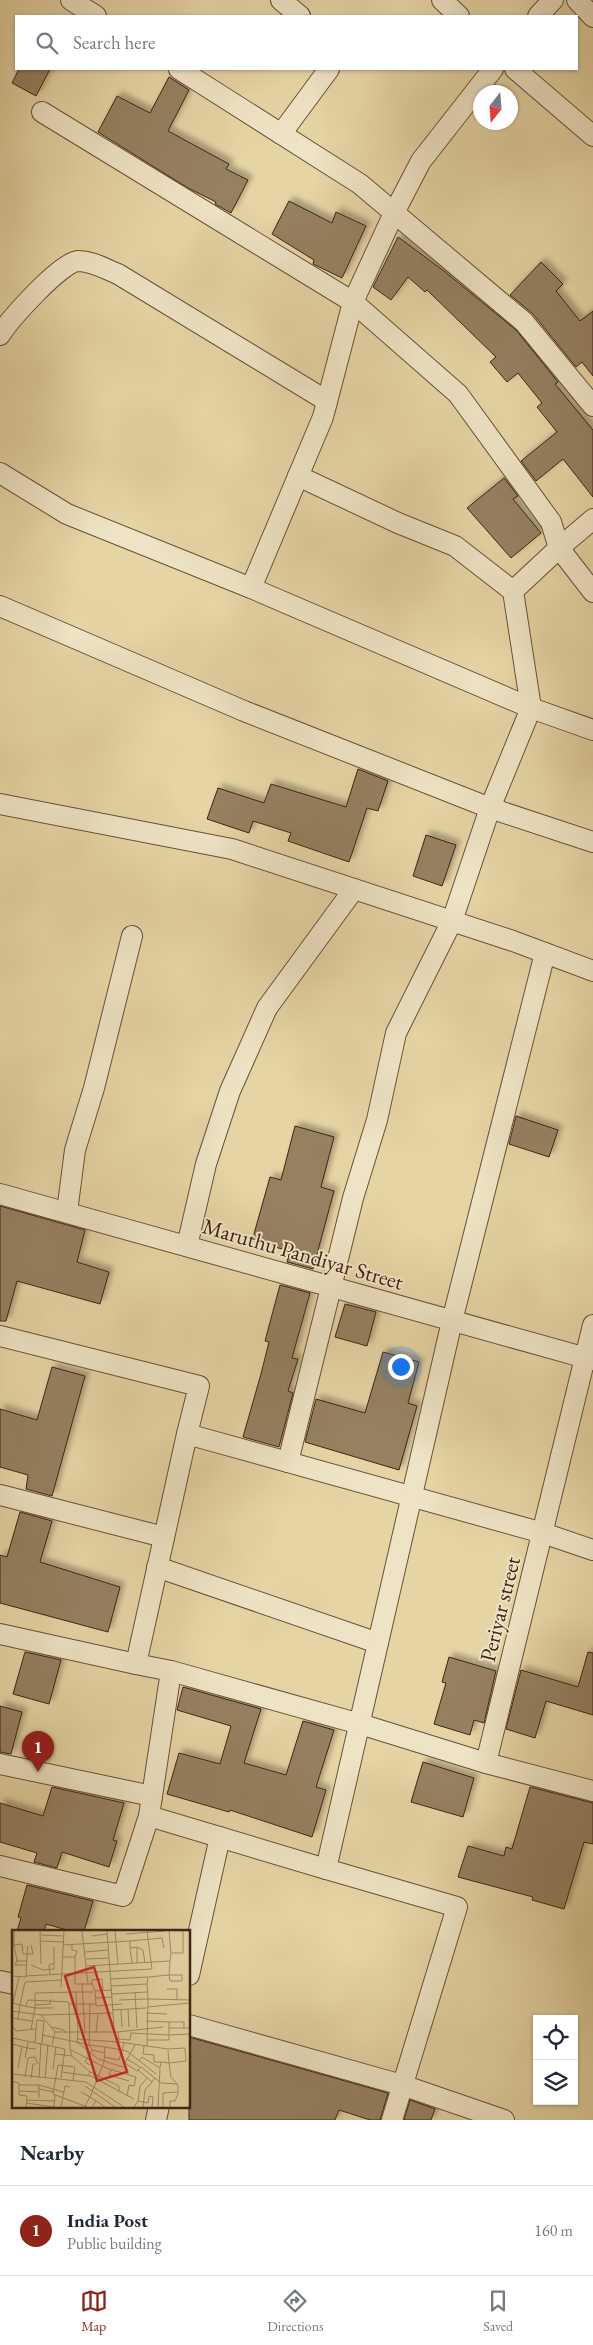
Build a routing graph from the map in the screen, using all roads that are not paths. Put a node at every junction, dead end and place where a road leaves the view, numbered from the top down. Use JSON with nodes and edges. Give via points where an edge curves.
{"nodes":[{"id":1,"x":71,"y":0,"type":"edge"},
{"id":2,"x":282,"y":0,"type":"edge"},
{"id":3,"x":442,"y":0,"type":"edge"},
{"id":4,"x":553,"y":0,"type":"edge"},
{"id":5,"x":577,"y":0,"type":"edge"},
{"id":6,"x":94,"y":15,"type":"edge"},
{"id":7,"x":299,"y":15,"type":"edge"},
{"id":8,"x":458,"y":15,"type":"edge"},
{"id":9,"x":539,"y":15,"type":"edge"},
{"id":10,"x":593,"y":17,"type":"edge"},
{"id":11,"x":181,"y":70,"type":"edge"},
{"id":12,"x":328,"y":70,"type":"edge"},
{"id":13,"x":492,"y":70,"type":"edge"},
{"id":14,"x":516,"y":70,"type":"edge"},
{"id":15,"x":42,"y":112,"type":"dead end"},
{"id":16,"x":281,"y":134,"type":"junction"},
{"id":17,"x":593,"y":136,"type":"edge"},
{"id":18,"x":394,"y":213,"type":"junction"},
{"id":19,"x":353,"y":302,"type":"junction"},
{"id":20,"x":0,"y":335,"type":"edge"},
{"id":21,"x":327,"y":401,"type":"junction"},
{"id":22,"x":593,"y":406,"type":"edge"},
{"id":23,"x":0,"y":473,"type":"edge"},
{"id":24,"x":298,"y":476,"type":"junction"},
{"id":25,"x":593,"y":519,"type":"edge"},
{"id":26,"x":559,"y":548,"type":"junction"},
{"id":27,"x":251,"y":588,"type":"junction"},
{"id":28,"x":513,"y":591,"type":"junction"},
{"id":29,"x":593,"y":592,"type":"edge"},
{"id":30,"x":0,"y":606,"type":"edge"},
{"id":31,"x":531,"y":708,"type":"junction"},
{"id":32,"x":593,"y":730,"type":"edge"},
{"id":33,"x":0,"y":804,"type":"edge"},
{"id":34,"x":490,"y":808,"type":"junction"},
{"id":35,"x":593,"y":842,"type":"edge"},
{"id":36,"x":354,"y":889,"type":"junction"},
{"id":37,"x":452,"y":921,"type":"junction"},
{"id":38,"x":132,"y":936,"type":"dead end"},
{"id":39,"x":546,"y":953,"type":"junction"},
{"id":40,"x":593,"y":971,"type":"edge"},
{"id":41,"x":0,"y":1194,"type":"edge"},
{"id":42,"x":67,"y":1212,"type":"junction"},
{"id":43,"x":187,"y":1246,"type":"junction"},
{"id":44,"x":330,"y":1287,"type":"junction"},
{"id":45,"x":452,"y":1321,"type":"junction"},
{"id":46,"x":593,"y":1325,"type":"edge"},
{"id":47,"x":0,"y":1336,"type":"edge"},
{"id":48,"x":589,"y":1359,"type":"edge"},
{"id":49,"x":187,"y":1434,"type":"junction"},
{"id":50,"x":288,"y":1462,"type":"junction"},
{"id":51,"x":0,"y":1495,"type":"edge"},
{"id":52,"x":412,"y":1497,"type":"junction"},
{"id":53,"x":542,"y":1533,"type":"junction"},
{"id":54,"x":164,"y":1537,"type":"junction"},
{"id":55,"x":593,"y":1550,"type":"edge"},
{"id":56,"x":157,"y":1567,"type":"junction"},
{"id":57,"x":0,"y":1634,"type":"edge"},
{"id":58,"x":378,"y":1643,"type":"junction"},
{"id":59,"x":136,"y":1664,"type":"junction"},
{"id":60,"x":171,"y":1671,"type":"junction"},
{"id":61,"x":360,"y":1724,"type":"junction"},
{"id":62,"x":0,"y":1764,"type":"edge"},
{"id":63,"x":486,"y":1764,"type":"junction"},
{"id":64,"x":593,"y":1791,"type":"edge"},
{"id":65,"x":150,"y":1806,"type":"junction"},
{"id":66,"x":220,"y":1837,"type":"junction"},
{"id":67,"x":0,"y":1866,"type":"edge"},
{"id":68,"x":326,"y":1869,"type":"junction"},
{"id":69,"x":190,"y":1971,"type":"edge"},
{"id":70,"x":190,"y":2025,"type":"edge"},
{"id":71,"x":402,"y":2085,"type":"junction"},
{"id":72,"x":392,"y":2120,"type":"edge"},
{"id":73,"x":504,"y":2120,"type":"edge"}],
"edges":[{"from":1,"to":6,"type":"street"},
{"from":2,"to":7,"type":"street"},
{"from":3,"to":8,"type":"street"},
{"from":4,"to":9,"type":"street"},
{"from":5,"to":10,"type":"street"},
{"from":11,"to":16,"type":"street"},
{"from":12,"to":16,"type":"street"},
{"from":13,"to":18,"type":"street","via":[[421,161]]},
{"from":14,"to":17,"type":"street"},
{"from":15,"to":19,"type":"street"},
{"from":16,"to":18,"type":"street","via":[[360,184]]},
{"from":18,"to":19,"type":"street"},
{"from":18,"to":22,"type":"street","via":[[524,322]]},
{"from":19,"to":21,"type":"street"},
{"from":19,"to":26,"type":"street","via":[[458,394],[551,522]]},
{"from":20,"to":21,"type":"street","via":[[53,276],[76,261],[91,262],[118,274]]},
{"from":21,"to":24,"type":"street"},
{"from":23,"to":27,"type":"street","via":[[67,514]]},
{"from":24,"to":27,"type":"street"},
{"from":24,"to":28,"type":"street","via":[[455,546]]},
{"from":25,"to":26,"type":"street"},
{"from":26,"to":28,"type":"street"},
{"from":26,"to":29,"type":"street"},
{"from":27,"to":31,"type":"street"},
{"from":28,"to":31,"type":"street"},
{"from":30,"to":34,"type":"street","via":[[244,711]]},
{"from":31,"to":32,"type":"street"},
{"from":31,"to":34,"type":"street"},
{"from":33,"to":36,"type":"street","via":[[232,849]]},
{"from":34,"to":35,"type":"street"},
{"from":34,"to":37,"type":"street"},
{"from":36,"to":37,"type":"street"},
{"from":36,"to":43,"type":"street","via":[[267,1008],[230,1091],[206,1164]]},
{"from":37,"to":39,"type":"street"},
{"from":37,"to":44,"type":"street","via":[[396,1033],[377,1120]]},
{"from":38,"to":42,"type":"street","via":[[75,1150]]},
{"from":39,"to":40,"type":"street"},
{"from":39,"to":45,"type":"street"},
{"from":41,"to":42,"type":"street","name":"Maruthu Pandiyar Street"},
{"from":42,"to":43,"type":"street","name":"Maruthu Pandiyar Street"},
{"from":43,"to":44,"type":"street","name":"Maruthu Pandiyar Street"},
{"from":44,"to":45,"type":"street","name":"Maruthu Pandiyar Street"},
{"from":44,"to":50,"type":"street"},
{"from":45,"to":48,"type":"street","name":"Maruthu Pandiyar Street"},
{"from":45,"to":52,"type":"street"},
{"from":46,"to":48,"type":"street","name":"Periyar street"},
{"from":47,"to":49,"type":"street","via":[[198,1386]]},
{"from":48,"to":53,"type":"street","name":"Periyar street"},
{"from":49,"to":50,"type":"street"},
{"from":49,"to":54,"type":"street"},
{"from":50,"to":52,"type":"street"},
{"from":51,"to":54,"type":"street"},
{"from":52,"to":53,"type":"street"},
{"from":52,"to":58,"type":"street"},
{"from":53,"to":55,"type":"street"},
{"from":53,"to":63,"type":"street","name":"Periyar street"},
{"from":54,"to":56,"type":"street"},
{"from":56,"to":58,"type":"street"},
{"from":56,"to":59,"type":"street"},
{"from":57,"to":59,"type":"street"},
{"from":58,"to":61,"type":"street"},
{"from":59,"to":60,"type":"street"},
{"from":60,"to":61,"type":"street"},
{"from":60,"to":65,"type":"street"},
{"from":61,"to":63,"type":"street"},
{"from":61,"to":68,"type":"street"},
{"from":62,"to":65,"type":"street"},
{"from":63,"to":64,"type":"street"},
{"from":65,"to":66,"type":"street"},
{"from":65,"to":67,"type":"street","via":[[123,1896]]},
{"from":66,"to":68,"type":"street"},
{"from":66,"to":69,"type":"street"},
{"from":68,"to":71,"type":"street","via":[[457,1907]]},
{"from":70,"to":71,"type":"street"},
{"from":71,"to":72,"type":"street"},
{"from":71,"to":73,"type":"street"}]}
